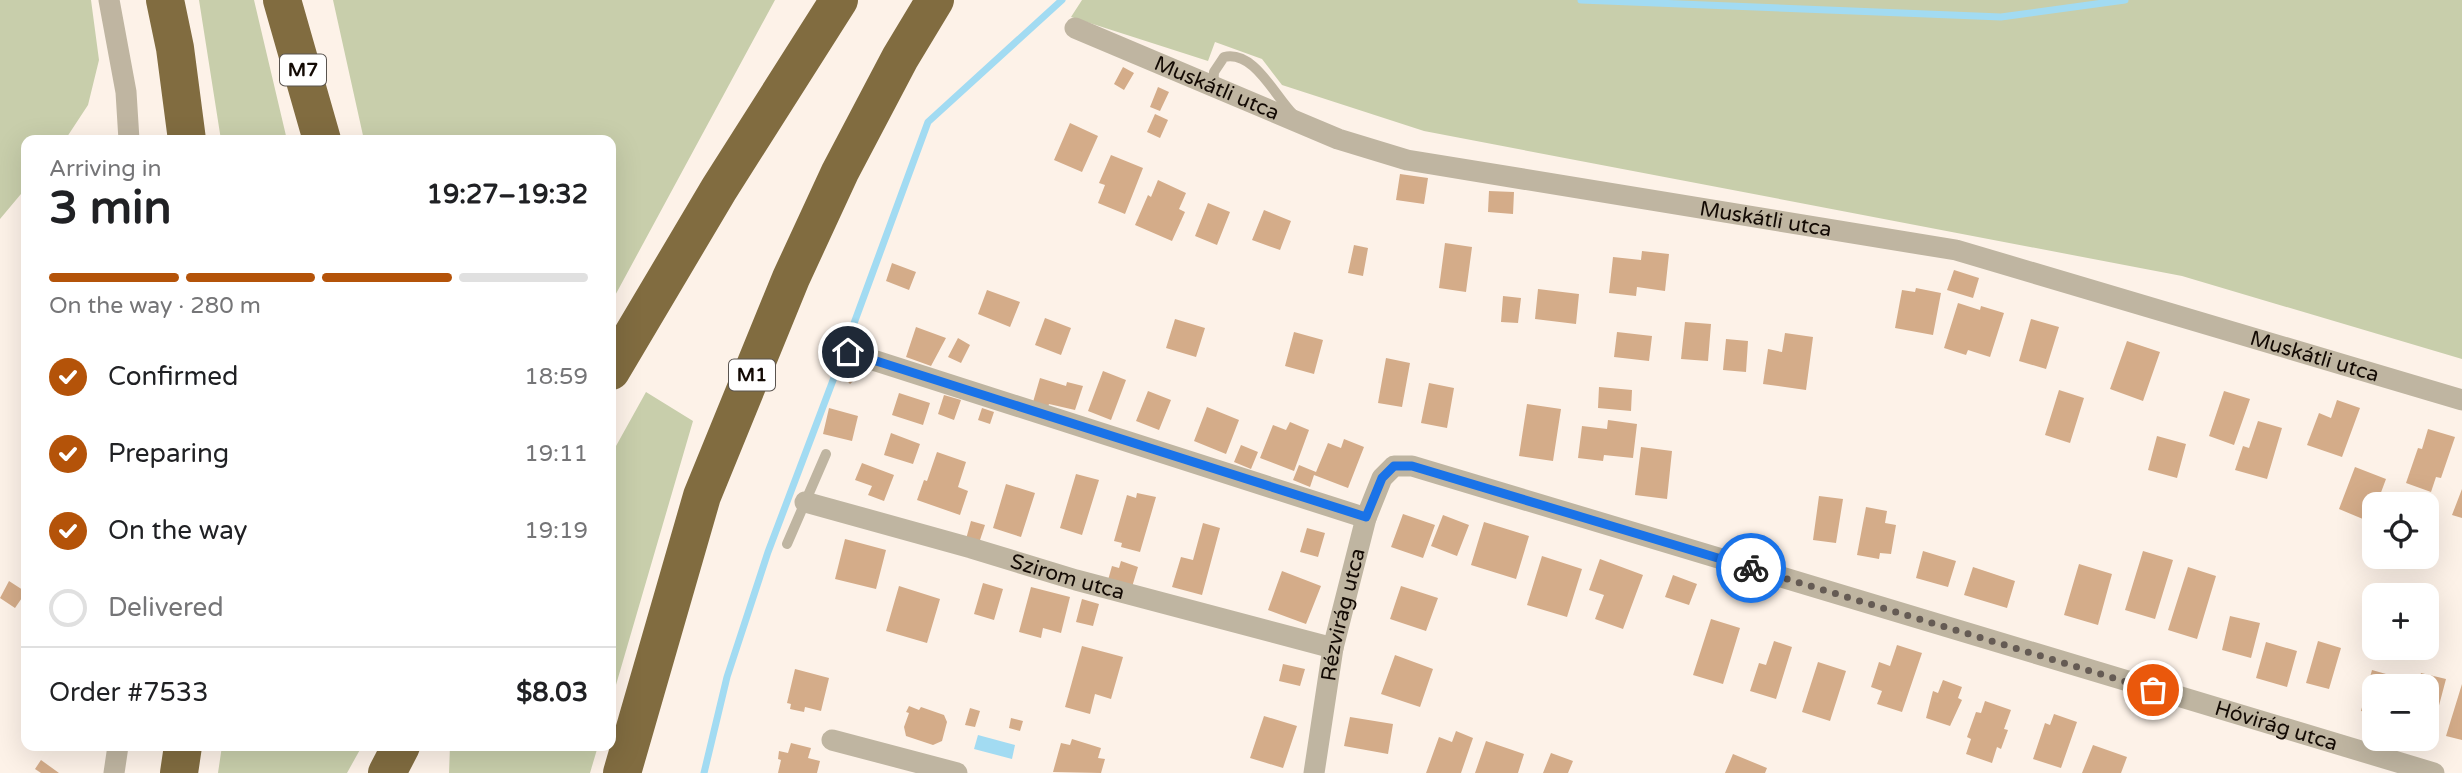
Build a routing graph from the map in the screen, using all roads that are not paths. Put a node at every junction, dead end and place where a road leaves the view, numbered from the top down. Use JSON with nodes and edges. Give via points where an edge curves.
{"nodes":[{"id":1,"x":109,"y":0,"type":"edge"},
{"id":2,"x":165,"y":0,"type":"edge"},
{"id":3,"x":282,"y":0,"type":"edge"},
{"id":4,"x":839,"y":0,"type":"edge"},
{"id":5,"x":935,"y":0,"type":"edge"},
{"id":6,"x":1075,"y":28,"type":"dead end"},
{"id":7,"x":1213,"y":87,"type":"junction"},
{"id":8,"x":1302,"y":124,"type":"junction"},
{"id":9,"x":129,"y":135,"type":"edge"},
{"id":10,"x":186,"y":135,"type":"edge"},
{"id":11,"x":321,"y":135,"type":"edge"},
{"id":12,"x":848,"y":352,"type":"dead end"},
{"id":13,"x":616,"y":363,"type":"edge"},
{"id":14,"x":2462,"y":400,"type":"edge"},
{"id":15,"x":826,"y":454,"type":"dead end"},
{"id":16,"x":1394,"y":466,"type":"joint"},
{"id":17,"x":805,"y":502,"type":"junction"},
{"id":18,"x":1366,"y":517,"type":"junction"},
{"id":19,"x":787,"y":544,"type":"dead end"},
{"id":20,"x":1333,"y":648,"type":"junction"},
{"id":21,"x":832,"y":740,"type":"dead end"},
{"id":22,"x":117,"y":751,"type":"edge"},
{"id":23,"x":182,"y":751,"type":"edge"},
{"id":24,"x":398,"y":751,"type":"edge"},
{"id":25,"x":408,"y":751,"type":"edge"},
{"id":26,"x":114,"y":773,"type":"edge"},
{"id":27,"x":178,"y":773,"type":"edge"},
{"id":28,"x":387,"y":773,"type":"edge"},
{"id":29,"x":408,"y":773,"type":"edge"},
{"id":30,"x":622,"y":773,"type":"edge"},
{"id":31,"x":957,"y":773,"type":"edge"},
{"id":32,"x":1314,"y":773,"type":"edge"},
{"id":33,"x":2434,"y":773,"type":"edge"}],
"edges":[{"from":1,"to":9,"type":"street","via":[[126,92]]},
{"from":2,"to":10,"type":"highway"},
{"from":3,"to":11,"type":"highway","number":"M7"},
{"from":4,"to":13,"type":"highway"},
{"from":5,"to":30,"type":"highway","number":"M1","via":[[840,172],[791,278],[702,496]]},
{"from":6,"to":7,"type":"street","name":"Muskátli utca"},
{"from":7,"to":8,"type":"street","name":"Muskátli utca"},
{"from":7,"to":8,"type":"lane","via":[[1214,72],[1224,57],[1234,54],[1252,64]]},
{"from":8,"to":14,"type":"street","name":"Muskátli utca","via":[[1407,160],[1956,250]]},
{"from":12,"to":18,"type":"street"},
{"from":15,"to":17,"type":"lane"},
{"from":16,"to":18,"type":"street","name":"Rézvirág utca","via":[[1382,478]]},
{"from":16,"to":33,"type":"street","name":"Hóvirág utca","via":[[1412,466]]},
{"from":17,"to":19,"type":"lane"},
{"from":17,"to":20,"type":"street","name":"Szirom utca"},
{"from":18,"to":20,"type":"street","name":"Rézvirág utca"},
{"from":20,"to":32,"type":"street","name":"Rézvirág utca"},
{"from":21,"to":31,"type":"street"},
{"from":22,"to":26,"type":"street"},
{"from":23,"to":27,"type":"highway"},
{"from":24,"to":28,"type":"highway"},
{"from":25,"to":29,"type":"highway"}]}
